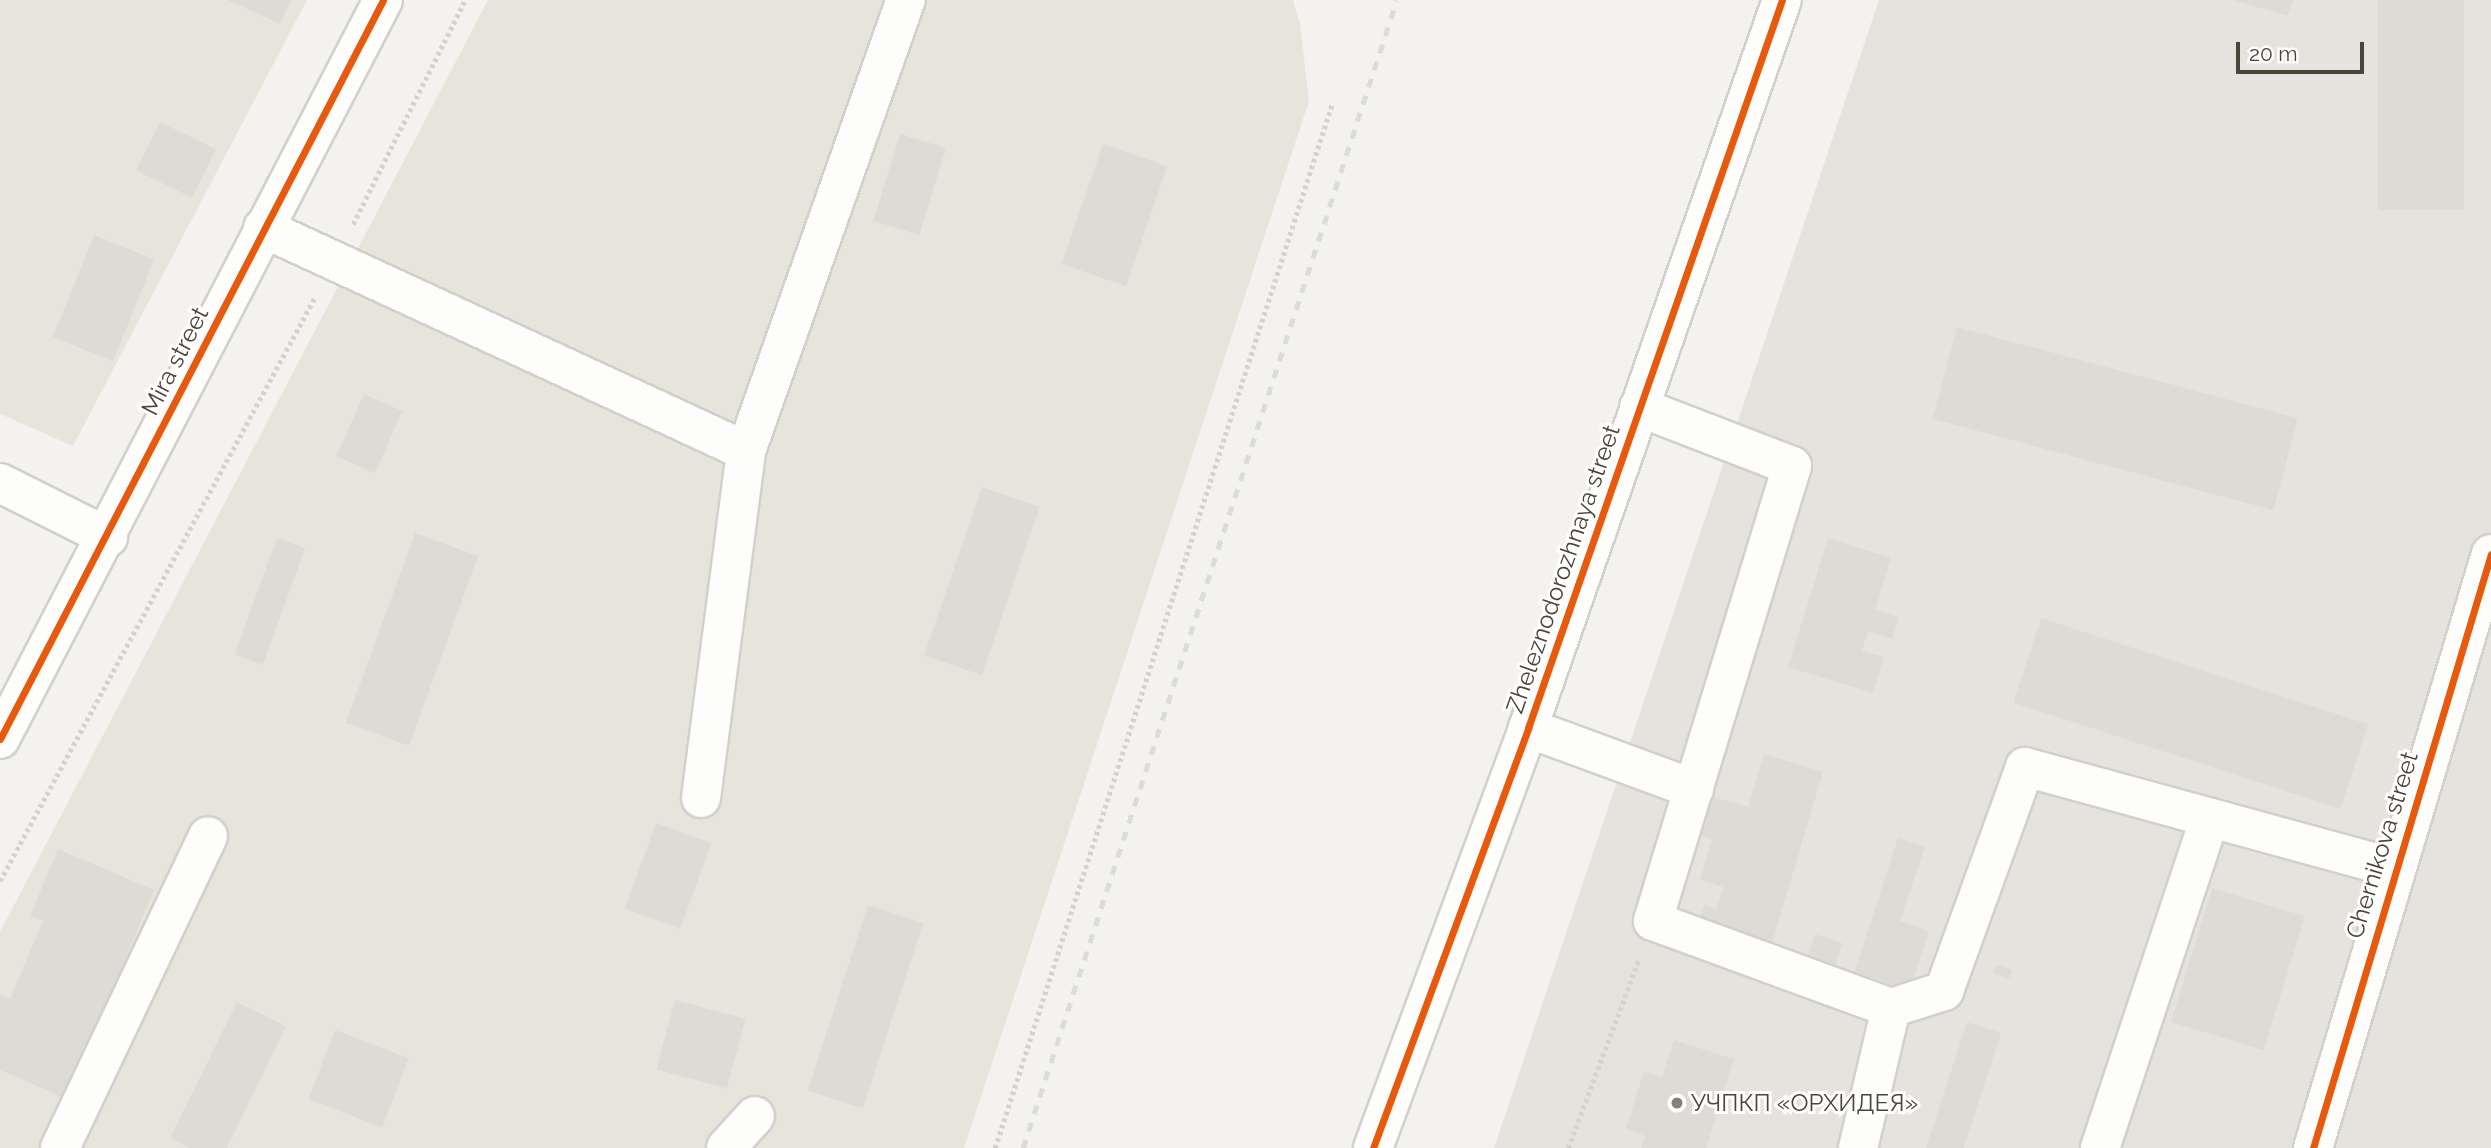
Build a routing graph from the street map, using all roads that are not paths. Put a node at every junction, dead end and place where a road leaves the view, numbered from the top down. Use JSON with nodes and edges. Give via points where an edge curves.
{"nodes":[{"id":1,"x":383,"y":0,"type":"edge"},
{"id":2,"x":906,"y":0,"type":"edge"},
{"id":3,"x":1782,"y":0,"type":"edge"},
{"id":4,"x":263,"y":228,"type":"junction"},
{"id":5,"x":1639,"y":407,"type":"junction"},
{"id":6,"x":746,"y":451,"type":"junction"},
{"id":7,"x":0,"y":483,"type":"edge"},
{"id":8,"x":107,"y":537,"type":"junction"},
{"id":9,"x":2491,"y":554,"type":"edge"},
{"id":10,"x":1528,"y":728,"type":"junction"},
{"id":11,"x":0,"y":740,"type":"edge"},
{"id":12,"x":1694,"y":789,"type":"junction"},
{"id":13,"x":701,"y":797,"type":"dead end"},
{"id":14,"x":2210,"y":818,"type":"junction"},
{"id":15,"x":208,"y":836,"type":"dead end"},
{"id":16,"x":2395,"y":868,"type":"junction"},
{"id":17,"x":1891,"y":1008,"type":"junction"},
{"id":18,"x":755,"y":1116,"type":"dead end"},
{"id":19,"x":60,"y":1148,"type":"edge"},
{"id":20,"x":726,"y":1148,"type":"edge"},
{"id":21,"x":1373,"y":1148,"type":"edge"},
{"id":22,"x":1858,"y":1148,"type":"edge"},
{"id":23,"x":2100,"y":1148,"type":"edge"},
{"id":24,"x":2314,"y":1148,"type":"edge"}],
"edges":[{"from":1,"to":4,"type":"street","name":"Mira street"},
{"from":2,"to":6,"type":"street"},
{"from":3,"to":5,"type":"street","name":"Zheleznodorozhnaya street"},
{"from":4,"to":6,"type":"street"},
{"from":4,"to":8,"type":"street","name":"Mira street"},
{"from":5,"to":10,"type":"street","name":"Zheleznodorozhnaya street"},
{"from":5,"to":12,"type":"street","via":[[1792,467]]},
{"from":6,"to":13,"type":"street"},
{"from":7,"to":8,"type":"street"},
{"from":8,"to":11,"type":"street","name":"Mira street"},
{"from":9,"to":16,"type":"street","name":"Chernikova street"},
{"from":10,"to":12,"type":"street"},
{"from":10,"to":21,"type":"street","name":"Zheleznodorozhnaya street"},
{"from":12,"to":17,"type":"street","via":[[1653,920]]},
{"from":14,"to":16,"type":"street"},
{"from":14,"to":17,"type":"street","via":[[2025,767],[1944,991]]},
{"from":14,"to":23,"type":"street"},
{"from":15,"to":19,"type":"street"},
{"from":16,"to":24,"type":"street","name":"Chernikova street"},
{"from":17,"to":22,"type":"street"},
{"from":18,"to":20,"type":"street"}]}
